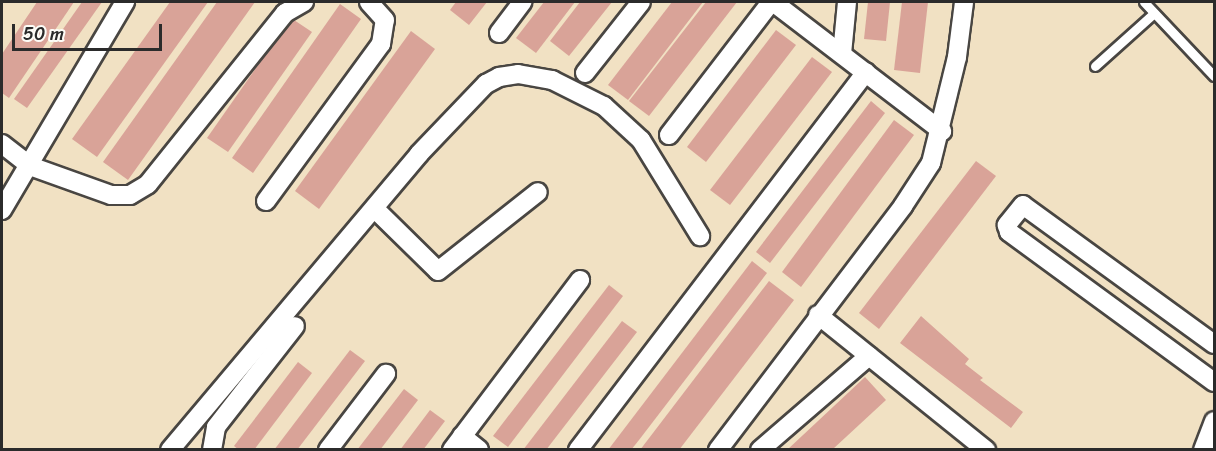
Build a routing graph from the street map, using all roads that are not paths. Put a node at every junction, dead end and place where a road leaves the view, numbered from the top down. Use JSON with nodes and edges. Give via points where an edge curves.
{"nodes":[{"id":1,"x":126,"y":2,"type":"edge"},
{"id":2,"x":304,"y":2,"type":"edge"},
{"id":3,"x":369,"y":2,"type":"edge"},
{"id":4,"x":522,"y":2,"type":"edge"},
{"id":5,"x":641,"y":2,"type":"edge"},
{"id":6,"x":772,"y":2,"type":"edge"},
{"id":7,"x":847,"y":2,"type":"edge"},
{"id":8,"x":963,"y":2,"type":"edge"},
{"id":9,"x":1144,"y":2,"type":"edge"},
{"id":10,"x":1154,"y":13,"type":"junction"},
{"id":11,"x":499,"y":33,"type":"dead end"},
{"id":12,"x":842,"y":54,"type":"junction"},
{"id":13,"x":1095,"y":66,"type":"dead end"},
{"id":14,"x":866,"y":72,"type":"junction"},
{"id":15,"x":585,"y":73,"type":"dead end"},
{"id":16,"x":1215,"y":76,"type":"edge"},
{"id":17,"x":942,"y":131,"type":"junction"},
{"id":18,"x":669,"y":135,"type":"dead end"},
{"id":19,"x":2,"y":144,"type":"edge"},
{"id":20,"x":30,"y":166,"type":"junction"},
{"id":21,"x":538,"y":192,"type":"dead end"},
{"id":22,"x":266,"y":201,"type":"dead end"},
{"id":23,"x":375,"y":209,"type":"junction"},
{"id":24,"x":2,"y":210,"type":"edge"},
{"id":25,"x":700,"y":236,"type":"dead end"},
{"id":26,"x":580,"y":280,"type":"dead end"},
{"id":27,"x":1128,"y":281,"type":"junction"},
{"id":28,"x":1112,"y":306,"type":"junction"},
{"id":29,"x":818,"y":315,"type":"junction"},
{"id":30,"x":294,"y":326,"type":"dead end"},
{"id":31,"x":1215,"y":344,"type":"edge"},
{"id":32,"x":869,"y":356,"type":"junction"},
{"id":33,"x":386,"y":374,"type":"dead end"},
{"id":34,"x":1215,"y":382,"type":"edge"},
{"id":35,"x":1215,"y":421,"type":"edge"},
{"id":36,"x":457,"y":443,"type":"edge"},
{"id":37,"x":170,"y":450,"type":"edge"},
{"id":38,"x":212,"y":450,"type":"edge"},
{"id":39,"x":328,"y":450,"type":"edge"},
{"id":40,"x":479,"y":450,"type":"edge"},
{"id":41,"x":578,"y":450,"type":"edge"},
{"id":42,"x":718,"y":450,"type":"edge"},
{"id":43,"x":759,"y":450,"type":"edge"},
{"id":44,"x":986,"y":450,"type":"edge"},
{"id":45,"x":1203,"y":450,"type":"edge"}],
"edges":[{"from":1,"to":20,"type":"street"},
{"from":2,"to":20,"type":"street","via":[[285,13],[148,184],[130,195],[111,195]]},
{"from":3,"to":22,"type":"street","via":[[385,20],[381,44]]},
{"from":4,"to":11,"type":"street"},
{"from":5,"to":15,"type":"street"},
{"from":6,"to":12,"type":"street"},
{"from":6,"to":18,"type":"street"},
{"from":7,"to":12,"type":"street"},
{"from":8,"to":17,"type":"street"},
{"from":9,"to":10,"type":"lane"},
{"from":10,"to":13,"type":"lane"},
{"from":10,"to":16,"type":"lane"},
{"from":12,"to":14,"type":"street"},
{"from":14,"to":17,"type":"street"},
{"from":14,"to":41,"type":"street"},
{"from":17,"to":29,"type":"street","via":[[931,164],[903,206]]},
{"from":19,"to":20,"type":"street"},
{"from":20,"to":24,"type":"street"},
{"from":21,"to":23,"type":"street","via":[[438,271]]},
{"from":23,"to":25,"type":"street","via":[[419,154],[486,84],[499,76],[518,74],[552,80],[604,106],[641,140]]},
{"from":23,"to":37,"type":"street"},
{"from":26,"to":36,"type":"street"},
{"from":27,"to":28,"type":"street"},
{"from":27,"to":28,"type":"street","via":[[1023,205],[1007,225],[1009,232]]},
{"from":27,"to":31,"type":"street"},
{"from":28,"to":34,"type":"street"},
{"from":29,"to":32,"type":"street"},
{"from":29,"to":42,"type":"street"},
{"from":30,"to":38,"type":"street","via":[[216,427]]},
{"from":32,"to":43,"type":"street"},
{"from":32,"to":44,"type":"street"},
{"from":33,"to":39,"type":"street"},
{"from":35,"to":45,"type":"street"},
{"from":36,"to":40,"type":"street"}]}
